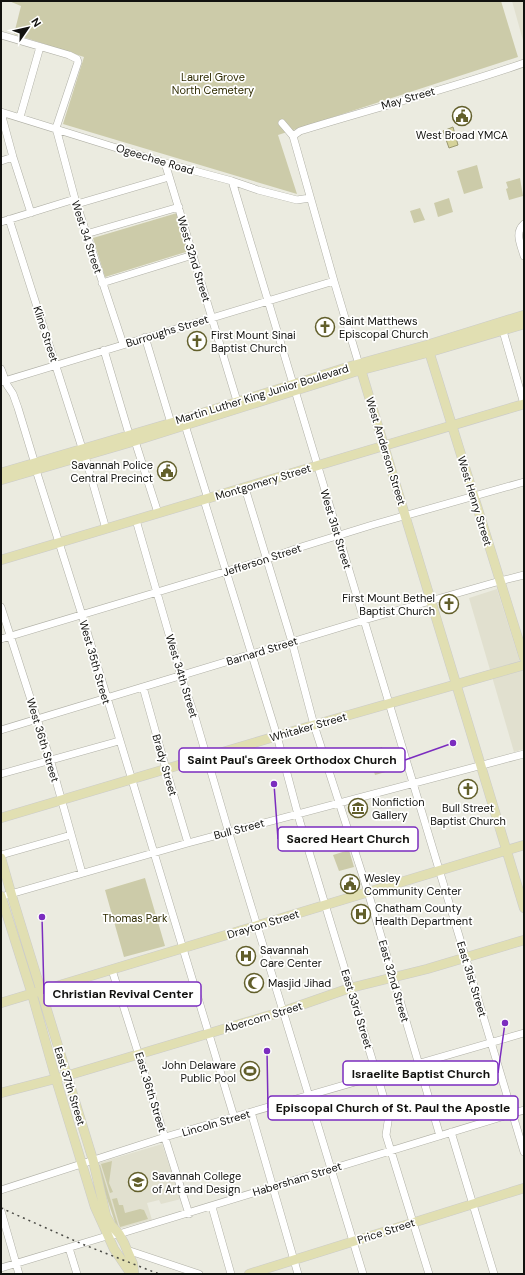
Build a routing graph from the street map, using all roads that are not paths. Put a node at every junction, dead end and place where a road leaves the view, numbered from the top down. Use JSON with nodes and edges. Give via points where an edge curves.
{"nodes":[{"id":1,"x":1,"y":35,"type":"edge"},
{"id":2,"x":40,"y":47,"type":"junction"},
{"id":3,"x":524,"y":63,"type":"edge"},
{"id":4,"x":1,"y":112,"type":"edge"},
{"id":5,"x":20,"y":117,"type":"junction"},
{"id":6,"x":282,"y":123,"type":"dead end"},
{"id":7,"x":56,"y":128,"type":"junction"},
{"id":8,"x":292,"y":136,"type":"junction"},
{"id":9,"x":13,"y":157,"type":"junction"},
{"id":10,"x":1,"y":161,"type":"edge"},
{"id":11,"x":165,"y":163,"type":"junction"},
{"id":12,"x":170,"y":176,"type":"junction"},
{"id":13,"x":232,"y":181,"type":"junction"},
{"id":14,"x":310,"y":198,"type":"junction"},
{"id":15,"x":76,"y":202,"type":"junction"},
{"id":16,"x":178,"y":206,"type":"junction"},
{"id":17,"x":31,"y":213,"type":"junction"},
{"id":18,"x":9,"y":219,"type":"junction"},
{"id":19,"x":1,"y":222,"type":"edge"},
{"id":20,"x":524,"y":224,"type":"edge"},
{"id":21,"x":86,"y":234,"type":"junction"},
{"id":22,"x":193,"y":255,"type":"junction"},
{"id":23,"x":524,"y":256,"type":"edge"},
{"id":24,"x":334,"y":281,"type":"junction"},
{"id":25,"x":102,"y":283,"type":"junction"},
{"id":26,"x":268,"y":302,"type":"junction"},
{"id":27,"x":524,"y":315,"type":"edge"},
{"id":28,"x":212,"y":318,"type":"junction"},
{"id":29,"x":524,"y":324,"type":"edge"},
{"id":30,"x":503,"y":331,"type":"junction"},
{"id":31,"x":145,"y":338,"type":"junction"},
{"id":32,"x":123,"y":344,"type":"junction"},
{"id":33,"x":428,"y":349,"type":"junction"},
{"id":34,"x":104,"y":350,"type":"junction"},
{"id":35,"x":56,"y":365,"type":"junction"},
{"id":36,"x":360,"y":367,"type":"junction"},
{"id":37,"x":1,"y":369,"type":"edge"},
{"id":38,"x":3,"y":382,"type":"edge"},
{"id":39,"x":294,"y":388,"type":"junction"},
{"id":40,"x":237,"y":401,"type":"junction"},
{"id":41,"x":524,"y":404,"type":"edge"},
{"id":42,"x":170,"y":423,"type":"junction"},
{"id":43,"x":185,"y":425,"type":"junction"},
{"id":44,"x":452,"y":425,"type":"junction"},
{"id":45,"x":132,"y":438,"type":"junction"},
{"id":46,"x":384,"y":446,"type":"junction"},
{"id":47,"x":83,"y":452,"type":"junction"},
{"id":48,"x":317,"y":466,"type":"junction"},
{"id":49,"x":35,"y":467,"type":"junction"},
{"id":50,"x":1,"y":473,"type":"edge"},
{"id":51,"x":1,"y":480,"type":"edge"},
{"id":52,"x":524,"y":482,"type":"edge"},
{"id":53,"x":245,"y":488,"type":"junction"},
{"id":54,"x":473,"y":496,"type":"junction"},
{"id":55,"x":206,"y":499,"type":"junction"},
{"id":56,"x":158,"y":513,"type":"junction"},
{"id":57,"x":405,"y":515,"type":"junction"},
{"id":58,"x":136,"y":520,"type":"junction"},
{"id":59,"x":106,"y":529,"type":"junction"},
{"id":60,"x":338,"y":536,"type":"junction"},
{"id":61,"x":59,"y":543,"type":"junction"},
{"id":62,"x":1,"y":560,"type":"edge"},
{"id":63,"x":267,"y":560,"type":"junction"},
{"id":64,"x":226,"y":572,"type":"junction"},
{"id":65,"x":524,"y":575,"type":"edge"},
{"id":66,"x":500,"y":581,"type":"junction"},
{"id":67,"x":158,"y":592,"type":"junction"},
{"id":68,"x":430,"y":601,"type":"junction"},
{"id":69,"x":1,"y":607,"type":"edge"},
{"id":70,"x":82,"y":615,"type":"junction"},
{"id":71,"x":364,"y":620,"type":"junction"},
{"id":72,"x":10,"y":636,"type":"junction"},
{"id":73,"x":1,"y":639,"type":"edge"},
{"id":74,"x":292,"y":642,"type":"junction"},
{"id":75,"x":251,"y":654,"type":"junction"},
{"id":76,"x":524,"y":658,"type":"edge"},
{"id":77,"x":524,"y":665,"type":"edge"},
{"id":78,"x":181,"y":676,"type":"junction"},
{"id":79,"x":457,"y":685,"type":"junction"},
{"id":80,"x":143,"y":687,"type":"junction"},
{"id":81,"x":106,"y":698,"type":"junction"},
{"id":82,"x":390,"y":704,"type":"junction"},
{"id":83,"x":37,"y":719,"type":"junction"},
{"id":84,"x":314,"y":725,"type":"junction"},
{"id":85,"x":1,"y":730,"type":"edge"},
{"id":86,"x":277,"y":736,"type":"junction"},
{"id":87,"x":119,"y":741,"type":"junction"},
{"id":88,"x":524,"y":754,"type":"edge"},
{"id":89,"x":207,"y":757,"type":"junction"},
{"id":90,"x":50,"y":759,"type":"junction"},
{"id":91,"x":480,"y":766,"type":"junction"},
{"id":92,"x":166,"y":769,"type":"junction"},
{"id":93,"x":1,"y":774,"type":"edge"},
{"id":94,"x":131,"y":779,"type":"junction"},
{"id":95,"x":414,"y":784,"type":"junction"},
{"id":96,"x":62,"y":800,"type":"junction"},
{"id":97,"x":339,"y":804,"type":"junction"},
{"id":98,"x":298,"y":814,"type":"junction"},
{"id":99,"x":1,"y":818,"type":"edge"},
{"id":100,"x":228,"y":832,"type":"junction"},
{"id":101,"x":71,"y":835,"type":"junction"},
{"id":102,"x":188,"y":843,"type":"junction"},
{"id":103,"x":524,"y":845,"type":"edge"},
{"id":104,"x":506,"y":850,"type":"junction"},
{"id":105,"x":154,"y":853,"type":"junction"},
{"id":106,"x":1,"y":856,"type":"edge"},
{"id":107,"x":440,"y":870,"type":"junction"},
{"id":108,"x":82,"y":873,"type":"junction"},
{"id":109,"x":368,"y":892,"type":"junction"},
{"id":110,"x":11,"y":894,"type":"junction"},
{"id":111,"x":1,"y":896,"type":"edge"},
{"id":112,"x":325,"y":905,"type":"junction"},
{"id":113,"x":524,"y":908,"type":"edge"},
{"id":114,"x":257,"y":926,"type":"junction"},
{"id":115,"x":524,"y":940,"type":"edge"},
{"id":116,"x":182,"y":949,"type":"junction"},
{"id":117,"x":465,"y":957,"type":"junction"},
{"id":118,"x":112,"y":970,"type":"junction"},
{"id":119,"x":392,"y":976,"type":"junction"},
{"id":120,"x":350,"y":988,"type":"junction"},
{"id":121,"x":42,"y":991,"type":"junction"},
{"id":122,"x":32,"y":994,"type":"junction"},
{"id":123,"x":1,"y":1003,"type":"edge"},
{"id":124,"x":284,"y":1011,"type":"junction"},
{"id":125,"x":524,"y":1033,"type":"edge"},
{"id":126,"x":208,"y":1034,"type":"junction"},
{"id":127,"x":491,"y":1042,"type":"junction"},
{"id":128,"x":139,"y":1054,"type":"junction"},
{"id":129,"x":418,"y":1063,"type":"junction"},
{"id":130,"x":377,"y":1075,"type":"junction"},
{"id":131,"x":66,"y":1076,"type":"junction"},
{"id":132,"x":56,"y":1079,"type":"junction"},
{"id":133,"x":1,"y":1093,"type":"edge"},
{"id":134,"x":309,"y":1095,"type":"junction"},
{"id":135,"x":524,"y":1110,"type":"edge"},
{"id":136,"x":251,"y":1112,"type":"junction"},
{"id":137,"x":512,"y":1114,"type":"junction"},
{"id":138,"x":234,"y":1117,"type":"junction"},
{"id":139,"x":451,"y":1132,"type":"junction"},
{"id":140,"x":440,"y":1136,"type":"junction"},
{"id":141,"x":165,"y":1137,"type":"junction"},
{"id":142,"x":391,"y":1151,"type":"junction"},
{"id":143,"x":524,"y":1152,"type":"edge"},
{"id":144,"x":93,"y":1160,"type":"junction"},
{"id":145,"x":82,"y":1164,"type":"junction"},
{"id":146,"x":331,"y":1169,"type":"junction"},
{"id":147,"x":272,"y":1186,"type":"junction"},
{"id":148,"x":524,"y":1188,"type":"edge"},
{"id":149,"x":1,"y":1190,"type":"edge"},
{"id":150,"x":473,"y":1204,"type":"junction"},
{"id":151,"x":212,"y":1207,"type":"junction"},
{"id":152,"x":1,"y":1211,"type":"edge"},
{"id":153,"x":189,"y":1214,"type":"junction"},
{"id":154,"x":413,"y":1222,"type":"junction"},
{"id":155,"x":119,"y":1234,"type":"junction"},
{"id":156,"x":107,"y":1236,"type":"junction"},
{"id":157,"x":353,"y":1242,"type":"junction"},
{"id":158,"x":69,"y":1248,"type":"junction"},
{"id":159,"x":127,"y":1250,"type":"junction"},
{"id":160,"x":294,"y":1260,"type":"junction"},
{"id":161,"x":16,"y":1264,"type":"junction"},
{"id":162,"x":1,"y":1268,"type":"edge"},
{"id":163,"x":19,"y":1274,"type":"edge"},
{"id":164,"x":77,"y":1274,"type":"edge"},
{"id":165,"x":133,"y":1274,"type":"edge"},
{"id":166,"x":199,"y":1274,"type":"edge"},
{"id":167,"x":231,"y":1274,"type":"edge"},
{"id":168,"x":249,"y":1274,"type":"edge"},
{"id":169,"x":298,"y":1274,"type":"edge"},
{"id":170,"x":363,"y":1274,"type":"edge"},
{"id":171,"x":429,"y":1274,"type":"edge"},
{"id":172,"x":494,"y":1274,"type":"edge"}],
"edges":[{"from":1,"to":2,"type":"street"},
{"from":2,"to":5,"type":"street"},
{"from":2,"to":7,"type":"street","via":[[69,54],[77,58],[78,62]]},
{"from":3,"to":8,"type":"street","name":"May Street","via":[[300,131]]},
{"from":4,"to":5,"type":"street","name":"Ogeechee Road"},
{"from":4,"to":9,"type":"street"},
{"from":5,"to":7,"type":"street","name":"Ogeechee Road"},
{"from":6,"to":8,"type":"street"},
{"from":7,"to":11,"type":"street","name":"Ogeechee Road"},
{"from":7,"to":15,"type":"street","name":"West 34 Street"},
{"from":8,"to":14,"type":"street","name":"West Anderson Street"},
{"from":9,"to":10,"type":"street"},
{"from":9,"to":17,"type":"street"},
{"from":11,"to":12,"type":"street","name":"West 32nd Street"},
{"from":11,"to":13,"type":"street","name":"Ogeechee Road"},
{"from":12,"to":15,"type":"street"},
{"from":12,"to":16,"type":"street","name":"West 32nd Street"},
{"from":13,"to":14,"type":"street","name":"Ogeechee Road","via":[[297,200]]},
{"from":13,"to":26,"type":"street","name":"West 31st Street"},
{"from":14,"to":24,"type":"street","name":"West Anderson Street"},
{"from":15,"to":17,"type":"street"},
{"from":15,"to":21,"type":"street","name":"West 34 Street"},
{"from":16,"to":21,"type":"street"},
{"from":16,"to":22,"type":"street","name":"West 32nd Street"},
{"from":17,"to":18,"type":"street"},
{"from":18,"to":19,"type":"street"},
{"from":18,"to":35,"type":"street","name":"Kline Street"},
{"from":20,"to":23,"type":"street","via":[[518,235]]},
{"from":21,"to":25,"type":"street","name":"West 34 Street"},
{"from":22,"to":25,"type":"street"},
{"from":22,"to":28,"type":"street","name":"West 32nd Street"},
{"from":24,"to":26,"type":"street","name":"Burroughs Street"},
{"from":24,"to":36,"type":"street","name":"West Anderson Street"},
{"from":25,"to":32,"type":"street","name":"West 34 Street"},
{"from":26,"to":28,"type":"street","name":"Burroughs Street"},
{"from":26,"to":39,"type":"street","name":"West 31st Street"},
{"from":27,"to":33,"type":"main road","name":"Martin Luther King Junior Boulevard"},
{"from":28,"to":31,"type":"street","name":"Burroughs Street"},
{"from":28,"to":40,"type":"street","name":"West 32nd Street"},
{"from":29,"to":30,"type":"main road","name":"Martin Luther King Junior Boulevard"},
{"from":30,"to":33,"type":"main road","name":"Martin Luther King Junior Boulevard"},
{"from":30,"to":41,"type":"street"},
{"from":31,"to":32,"type":"street","name":"Burroughs Street"},
{"from":31,"to":42,"type":"street"},
{"from":32,"to":34,"type":"street","name":"Burroughs Street"},
{"from":33,"to":36,"type":"main road","name":"Martin Luther King Junior Boulevard"},
{"from":33,"to":44,"type":"main road","name":"West Henry Street"},
{"from":34,"to":35,"type":"street","name":"Burroughs Street"},
{"from":34,"to":45,"type":"street"},
{"from":35,"to":38,"type":"street","name":"Burroughs Street"},
{"from":35,"to":47,"type":"street","name":"Kline Street"},
{"from":36,"to":39,"type":"main road","name":"Martin Luther King Junior Boulevard"},
{"from":36,"to":46,"type":"main road","name":"West Anderson Street"},
{"from":37,"to":38,"type":"street","name":"West 35th Street"},
{"from":38,"to":49,"type":"street","name":"West 35th Street","via":[[13,394]]},
{"from":39,"to":40,"type":"main road","name":"Martin Luther King Junior Boulevard"},
{"from":39,"to":43,"type":"main road","name":"Martin Luther King Junior Boulevard"},
{"from":39,"to":48,"type":"street","name":"West 31st Street"},
{"from":40,"to":42,"type":"main road","name":"Martin Luther King Junior Boulevard"},
{"from":41,"to":44,"type":"main road","name":"Montgomery Street"},
{"from":42,"to":45,"type":"main road","name":"Martin Luther King Junior Boulevard"},
{"from":43,"to":45,"type":"main road","name":"Martin Luther King Junior Boulevard"},
{"from":43,"to":55,"type":"street","name":"East 33rd Street"},
{"from":44,"to":46,"type":"main road","name":"Montgomery Street"},
{"from":44,"to":54,"type":"main road","name":"West Henry Street"},
{"from":45,"to":47,"type":"main road","name":"Martin Luther King Junior Boulevard"},
{"from":45,"to":56,"type":"street"},
{"from":46,"to":48,"type":"main road","name":"Montgomery Street"},
{"from":46,"to":57,"type":"main road","name":"West Anderson Street"},
{"from":47,"to":49,"type":"main road","name":"Martin Luther King Junior Boulevard"},
{"from":47,"to":59,"type":"street","name":"Kline Street"},
{"from":48,"to":53,"type":"main road","name":"Montgomery Street"},
{"from":48,"to":60,"type":"street","name":"West 31st Street"},
{"from":49,"to":50,"type":"main road","name":"Martin Luther King Junior Boulevard"},
{"from":49,"to":51,"type":"main road","name":"Martin Luther King Junior Boulevard"},
{"from":49,"to":61,"type":"street","name":"West 35th Street"},
{"from":52,"to":54,"type":"street","name":"Jefferson Street"},
{"from":53,"to":55,"type":"main road","name":"Montgomery Street"},
{"from":53,"to":63,"type":"street"},
{"from":54,"to":57,"type":"street","name":"Jefferson Street"},
{"from":54,"to":66,"type":"main road","name":"West Henry Street"},
{"from":55,"to":56,"type":"main road","name":"Montgomery Street"},
{"from":55,"to":64,"type":"street","name":"East 33rd Street"},
{"from":56,"to":58,"type":"main road","name":"Montgomery Street"},
{"from":57,"to":60,"type":"street","name":"Jefferson Street"},
{"from":57,"to":68,"type":"main road","name":"West Anderson Street"},
{"from":58,"to":59,"type":"main road","name":"Montgomery Street"},
{"from":58,"to":67,"type":"street","name":"West 34th Street"},
{"from":59,"to":61,"type":"main road","name":"Montgomery Street"},
{"from":60,"to":63,"type":"street","name":"Jefferson Street"},
{"from":60,"to":71,"type":"street","name":"West 31st Street"},
{"from":61,"to":62,"type":"main road","name":"Montgomery Street"},
{"from":61,"to":70,"type":"street","name":"West 35th Street"},
{"from":63,"to":64,"type":"street","name":"Jefferson Street"},
{"from":63,"to":74,"type":"street"},
{"from":64,"to":67,"type":"street","name":"Jefferson Street"},
{"from":64,"to":75,"type":"street","name":"East 33rd Street"},
{"from":65,"to":66,"type":"street","name":"Barnard Street"},
{"from":66,"to":68,"type":"street","name":"Barnard Street"},
{"from":66,"to":76,"type":"main road","name":"West Henry Street"},
{"from":67,"to":70,"type":"street","name":"Jefferson Street"},
{"from":67,"to":78,"type":"street","name":"West 34th Street"},
{"from":68,"to":71,"type":"street","name":"Barnard Street"},
{"from":68,"to":79,"type":"main road","name":"West Anderson Street"},
{"from":69,"to":72,"type":"street","name":"West 36th Street"},
{"from":70,"to":72,"type":"street","name":"Jefferson Street"},
{"from":70,"to":81,"type":"street","name":"West 35th Street"},
{"from":71,"to":74,"type":"street","name":"Barnard Street"},
{"from":71,"to":82,"type":"street","name":"West 31st Street"},
{"from":72,"to":73,"type":"street","name":"Jefferson Street"},
{"from":72,"to":83,"type":"street","name":"West 36th Street"},
{"from":74,"to":75,"type":"street","name":"Barnard Street"},
{"from":74,"to":84,"type":"street"},
{"from":75,"to":78,"type":"street","name":"Barnard Street"},
{"from":75,"to":86,"type":"street","name":"East 33rd Street"},
{"from":77,"to":79,"type":"main road","name":"Whitaker Street"},
{"from":78,"to":80,"type":"street","name":"Barnard Street"},
{"from":78,"to":89,"type":"street","name":"West 34th Street"},
{"from":79,"to":82,"type":"main road","name":"Whitaker Street"},
{"from":79,"to":91,"type":"main road","name":"West Anderson Street"},
{"from":80,"to":81,"type":"street","name":"Barnard Street"},
{"from":80,"to":92,"type":"street","name":"Brady Street"},
{"from":81,"to":83,"type":"street","name":"Barnard Street"},
{"from":81,"to":87,"type":"street","name":"West 35th Street"},
{"from":82,"to":84,"type":"main road","name":"Whitaker Street"},
{"from":82,"to":95,"type":"street","name":"West 31st Street"},
{"from":83,"to":85,"type":"street","name":"Barnard Street"},
{"from":83,"to":90,"type":"street","name":"West 36th Street"},
{"from":84,"to":86,"type":"main road","name":"Whitaker Street"},
{"from":84,"to":97,"type":"street"},
{"from":86,"to":89,"type":"main road","name":"Whitaker Street"},
{"from":86,"to":98,"type":"street","name":"East 33rd Street"},
{"from":87,"to":90,"type":"street"},
{"from":87,"to":94,"type":"street","name":"West 35th Street"},
{"from":88,"to":91,"type":"street","name":"Bull Street"},
{"from":89,"to":92,"type":"main road","name":"Whitaker Street"},
{"from":89,"to":100,"type":"street","name":"West 34th Street"},
{"from":90,"to":93,"type":"street"},
{"from":90,"to":96,"type":"street","name":"West 36th Street"},
{"from":91,"to":95,"type":"street","name":"Bull Street"},
{"from":91,"to":104,"type":"main road","name":"West Anderson Street"},
{"from":92,"to":94,"type":"main road","name":"Whitaker Street"},
{"from":92,"to":102,"type":"street","name":"Brady Street"},
{"from":94,"to":96,"type":"main road","name":"Whitaker Street"},
{"from":94,"to":105,"type":"street","name":"West 35th Street"},
{"from":95,"to":97,"type":"street","name":"Bull Street"},
{"from":95,"to":107,"type":"street","name":"East 31st Street"},
{"from":96,"to":99,"type":"main road","name":"Whitaker Street"},
{"from":96,"to":101,"type":"street","name":"West 36th Street"},
{"from":97,"to":98,"type":"street","name":"Bull Street"},
{"from":97,"to":109,"type":"street","name":"East 32nd Street"},
{"from":98,"to":100,"type":"street","name":"Bull Street"},
{"from":98,"to":112,"type":"street","name":"East 33rd Street"},
{"from":100,"to":102,"type":"street","name":"Bull Street"},
{"from":100,"to":114,"type":"street","name":"West 34th Street"},
{"from":101,"to":106,"type":"street"},
{"from":101,"to":108,"type":"street","name":"West 36th Street"},
{"from":102,"to":105,"type":"street","name":"Bull Street"},
{"from":103,"to":104,"type":"main road","name":"Drayton Street"},
{"from":104,"to":107,"type":"main road","name":"Drayton Street"},
{"from":104,"to":113,"type":"main road","name":"West Anderson Street"},
{"from":105,"to":108,"type":"street","name":"Bull Street"},
{"from":105,"to":116,"type":"street","name":"West 35th Street"},
{"from":106,"to":110,"type":"main road","name":"East 37th Street"},
{"from":107,"to":109,"type":"main road","name":"Drayton Street"},
{"from":107,"to":117,"type":"street","name":"East 31st Street"},
{"from":108,"to":110,"type":"street","name":"Bull Street"},
{"from":109,"to":112,"type":"main road","name":"Drayton Street"},
{"from":109,"to":119,"type":"street","name":"East 32nd Street"},
{"from":110,"to":111,"type":"street","name":"Bull Street"},
{"from":110,"to":121,"type":"main road","name":"East 37th Street"},
{"from":111,"to":122,"type":"main road","name":"East 37th Street"},
{"from":112,"to":114,"type":"main road","name":"Drayton Street"},
{"from":112,"to":120,"type":"street","name":"East 33rd Street"},
{"from":114,"to":116,"type":"main road","name":"Drayton Street"},
{"from":114,"to":124,"type":"street","name":"West 34th Street"},
{"from":115,"to":117,"type":"main road","name":"Abercorn Street"},
{"from":116,"to":118,"type":"main road","name":"Drayton Street"},
{"from":116,"to":126,"type":"street","name":"West 35th Street"},
{"from":117,"to":119,"type":"main road","name":"Abercorn Street"},
{"from":117,"to":127,"type":"street","name":"East 31st Street"},
{"from":118,"to":121,"type":"main road","name":"Drayton Street"},
{"from":118,"to":128,"type":"street","name":"East 36th Street"},
{"from":119,"to":120,"type":"main road","name":"Abercorn Street"},
{"from":119,"to":129,"type":"street","name":"East 32nd Street"},
{"from":120,"to":124,"type":"main road","name":"Abercorn Street"},
{"from":120,"to":130,"type":"street","name":"East 33rd Street"},
{"from":121,"to":122,"type":"main road","name":"Drayton Street"},
{"from":121,"to":131,"type":"main road","name":"East 37th Street"},
{"from":122,"to":123,"type":"main road","name":"Drayton Street"},
{"from":122,"to":132,"type":"main road","name":"East 37th Street"},
{"from":124,"to":126,"type":"main road","name":"Abercorn Street"},
{"from":124,"to":134,"type":"street","name":"West 34th Street"},
{"from":125,"to":127,"type":"street","name":"Lincoln Street"},
{"from":126,"to":128,"type":"main road","name":"Abercorn Street"},
{"from":126,"to":138,"type":"street","name":"West 35th Street"},
{"from":127,"to":129,"type":"street","name":"Lincoln Street"},
{"from":127,"to":137,"type":"street","name":"East 31st Street"},
{"from":128,"to":131,"type":"main road","name":"Abercorn Street"},
{"from":128,"to":141,"type":"street","name":"East 36th Street"},
{"from":129,"to":130,"type":"street","name":"Lincoln Street"},
{"from":129,"to":140,"type":"street","name":"East 32nd Street"},
{"from":130,"to":134,"type":"street","name":"Lincoln Street"},
{"from":130,"to":142,"type":"street","name":"East 33rd Street","via":[[389,1115],[386,1135]]},
{"from":131,"to":132,"type":"main road","name":"Abercorn Street"},
{"from":131,"to":144,"type":"main road","name":"East 37th Street"},
{"from":132,"to":133,"type":"main road","name":"Abercorn Street"},
{"from":132,"to":145,"type":"main road","name":"East 37th Street"},
{"from":134,"to":136,"type":"street","name":"Lincoln Street"},
{"from":134,"to":146,"type":"street","name":"West 34th Street"},
{"from":135,"to":137,"type":"street","name":"Habersham Street"},
{"from":136,"to":138,"type":"street","name":"Lincoln Street"},
{"from":136,"to":147,"type":"street"},
{"from":137,"to":139,"type":"street","name":"Habersham Street"},
{"from":137,"to":143,"type":"street","name":"East 31st Street"},
{"from":138,"to":141,"type":"street","name":"Lincoln Street"},
{"from":139,"to":140,"type":"street","name":"Habersham Street"},
{"from":139,"to":150,"type":"street"},
{"from":140,"to":142,"type":"street","name":"Habersham Street"},
{"from":141,"to":144,"type":"street","name":"Lincoln Street"},
{"from":141,"to":153,"type":"street","name":"East 36th Street"},
{"from":142,"to":146,"type":"street","name":"Habersham Street"},
{"from":142,"to":154,"type":"street","name":"East 33rd Street"},
{"from":144,"to":145,"type":"street","name":"Lincoln Street"},
{"from":144,"to":155,"type":"main road","name":"East 37th Street","via":[[106,1216]]},
{"from":145,"to":149,"type":"street","name":"Lincoln Street"},
{"from":145,"to":156,"type":"main road","name":"East 37th Street"},
{"from":146,"to":147,"type":"street","name":"Habersham Street"},
{"from":146,"to":157,"type":"street","name":"West 34th Street"},
{"from":147,"to":151,"type":"street","name":"Habersham Street"},
{"from":147,"to":160,"type":"street"},
{"from":148,"to":150,"type":"main road","name":"Price Street"},
{"from":150,"to":154,"type":"main road","name":"Price Street"},
{"from":150,"to":172,"type":"street"},
{"from":151,"to":153,"type":"street","name":"Habersham Street"},
{"from":151,"to":167,"type":"street"},
{"from":152,"to":161,"type":"street"},
{"from":153,"to":155,"type":"street","name":"Habersham Street"},
{"from":154,"to":157,"type":"main road","name":"Price Street"},
{"from":154,"to":171,"type":"street","name":"East 33rd Street"},
{"from":155,"to":156,"type":"street","name":"Habersham Street"},
{"from":155,"to":159,"type":"main road","name":"East 37th Street"},
{"from":156,"to":158,"type":"street","name":"Habersham Street"},
{"from":156,"to":165,"type":"main road","name":"East 37th Street"},
{"from":157,"to":160,"type":"main road","name":"Price Street"},
{"from":157,"to":170,"type":"street","name":"West 34th Street"},
{"from":158,"to":161,"type":"street","name":"Habersham Street"},
{"from":158,"to":164,"type":"street"},
{"from":159,"to":165,"type":"main road","name":"East 37th Street","via":[[133,1264]]},
{"from":159,"to":166,"type":"street"},
{"from":160,"to":168,"type":"main road","name":"Price Street"},
{"from":160,"to":169,"type":"street"},
{"from":161,"to":162,"type":"street","name":"Habersham Street"},
{"from":161,"to":163,"type":"street"}]}
